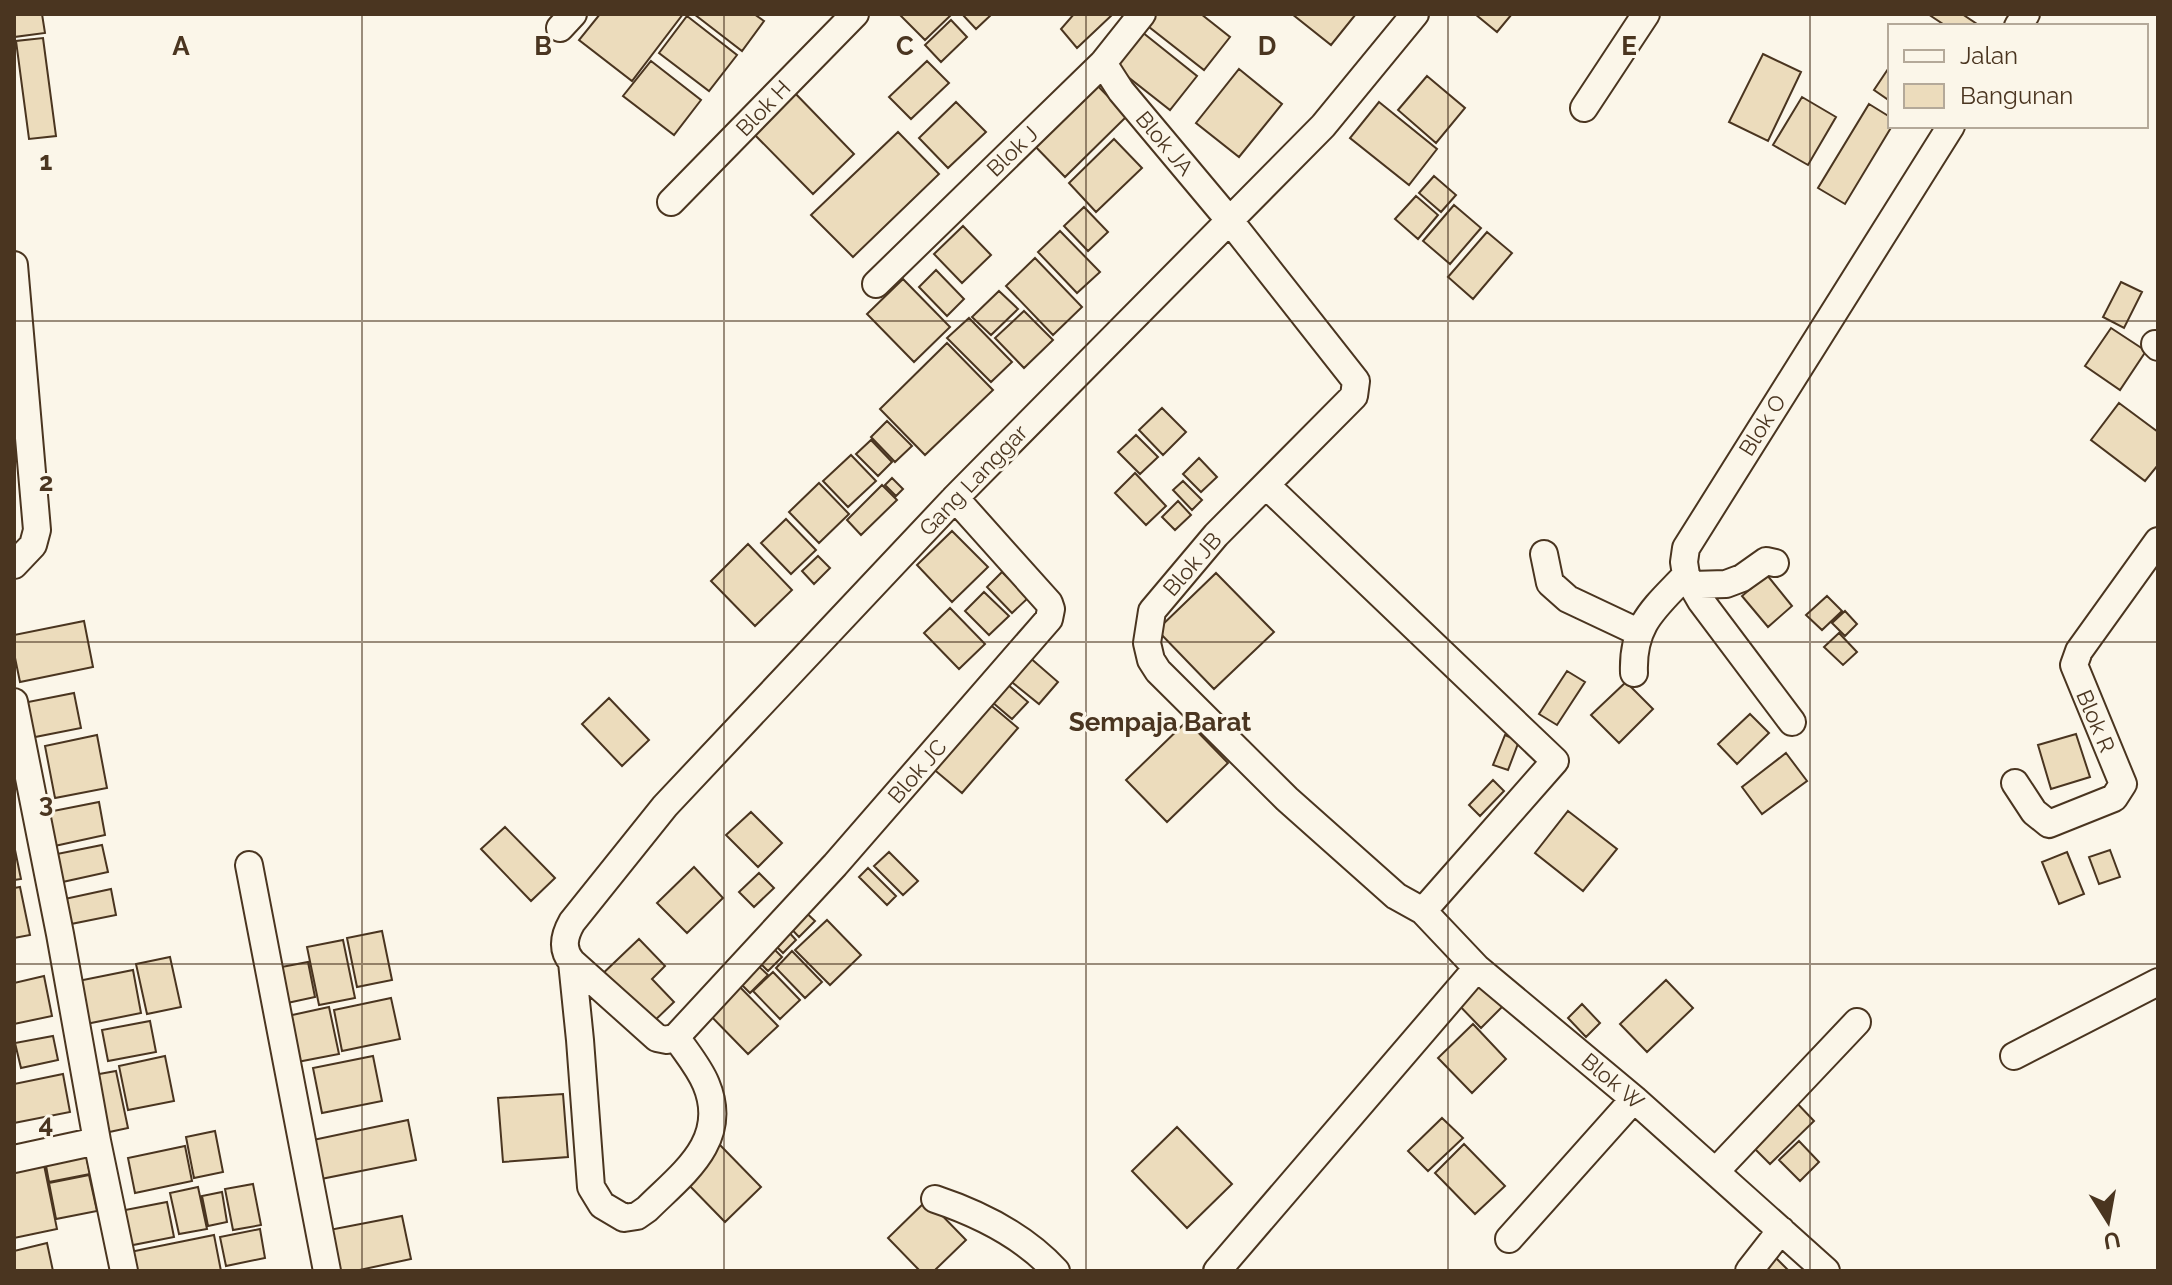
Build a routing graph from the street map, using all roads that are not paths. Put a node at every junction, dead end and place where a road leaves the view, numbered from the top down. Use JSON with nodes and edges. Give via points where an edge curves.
{"nodes":[{"id":1,"x":855,"y":14,"type":"edge"},
{"id":2,"x":1142,"y":14,"type":"edge"},
{"id":3,"x":1415,"y":14,"type":"edge"},
{"id":4,"x":1646,"y":14,"type":"edge"},
{"id":5,"x":1103,"y":63,"type":"junction"},
{"id":6,"x":1584,"y":108,"type":"dead end"},
{"id":7,"x":1950,"y":128,"type":"edge"},
{"id":8,"x":671,"y":202,"type":"dead end"},
{"id":9,"x":1230,"y":221,"type":"junction"},
{"id":10,"x":14,"y":265,"type":"edge"},
{"id":11,"x":876,"y":284,"type":"dead end"},
{"id":12,"x":1266,"y":485,"type":"junction"},
{"id":13,"x":955,"y":498,"type":"junction"},
{"id":14,"x":2158,"y":541,"type":"edge"},
{"id":15,"x":1544,"y":554,"type":"dead end"},
{"id":16,"x":1775,"y":563,"type":"dead end"},
{"id":17,"x":14,"y":565,"type":"edge"},
{"id":18,"x":1689,"y":580,"type":"junction"},
{"id":19,"x":1638,"y":632,"type":"junction"},
{"id":20,"x":1634,"y":673,"type":"dead end"},
{"id":21,"x":14,"y":702,"type":"edge"},
{"id":22,"x":1792,"y":722,"type":"dead end"},
{"id":23,"x":19,"y":754,"type":"edge"},
{"id":24,"x":2015,"y":783,"type":"dead end"},
{"id":25,"x":249,"y":865,"type":"dead end"},
{"id":26,"x":1396,"y":896,"type":"joint"},
{"id":27,"x":1423,"y":911,"type":"junction"},
{"id":28,"x":572,"y":962,"type":"junction"},
{"id":29,"x":1477,"y":968,"type":"junction"},
{"id":30,"x":2158,"y":982,"type":"edge"},
{"id":31,"x":1857,"y":1022,"type":"dead end"},
{"id":32,"x":676,"y":1037,"type":"junction"},
{"id":33,"x":2014,"y":1056,"type":"dead end"},
{"id":34,"x":1634,"y":1099,"type":"junction"},
{"id":35,"x":97,"y":1141,"type":"junction"},
{"id":36,"x":14,"y":1159,"type":"edge"},
{"id":37,"x":1716,"y":1171,"type":"junction"},
{"id":38,"x":935,"y":1199,"type":"dead end"},
{"id":39,"x":1781,"y":1230,"type":"junction"},
{"id":40,"x":1509,"y":1239,"type":"dead end"},
{"id":41,"x":124,"y":1271,"type":"edge"},
{"id":42,"x":327,"y":1271,"type":"edge"},
{"id":43,"x":1056,"y":1271,"type":"edge"},
{"id":44,"x":1217,"y":1271,"type":"edge"},
{"id":45,"x":1749,"y":1271,"type":"edge"},
{"id":46,"x":1826,"y":1271,"type":"edge"}],
"edges":[{"from":1,"to":8,"type":"street","name":"Blok H"},
{"from":2,"to":5,"type":"street","name":"Blok J"},
{"from":3,"to":9,"type":"street","name":"Gang Langgar","via":[[1323,126]]},
{"from":4,"to":6,"type":"street"},
{"from":5,"to":9,"type":"street","name":"Blok JA"},
{"from":5,"to":11,"type":"street","name":"Blok J"},
{"from":7,"to":18,"type":"street","name":"Blok O","via":[[1686,548]]},
{"from":9,"to":12,"type":"street","name":"Blok JB","via":[[1356,381],[1354,396]]},
{"from":9,"to":13,"type":"street","name":"Gang Langgar"},
{"from":10,"to":17,"type":"street","via":[[37,530],[33,545]]},
{"from":12,"to":26,"type":"street","name":"Blok JB","via":[[1152,611],[1147,643],[1151,660],[1287,799]]},
{"from":12,"to":27,"type":"street","via":[[1555,761]]},
{"from":13,"to":28,"type":"street","name":"Gang Langgar","via":[[665,806],[566,932],[565,955]]},
{"from":13,"to":32,"type":"street","name":"Blok JC","via":[[1049,603],[1049,619],[835,865]]},
{"from":14,"to":24,"type":"street","name":"Blok R","via":[[2074,665],[2123,784],[2120,791],[2049,824]]},
{"from":15,"to":19,"type":"street","via":[[1550,583],[1568,599]]},
{"from":16,"to":18,"type":"street","via":[[1766,561],[1726,584]]},
{"from":18,"to":19,"type":"street","via":[[1654,609]]},
{"from":18,"to":22,"type":"street"},
{"from":19,"to":20,"type":"street"},
{"from":21,"to":23,"type":"street"},
{"from":23,"to":35,"type":"street","via":[[60,934]]},
{"from":25,"to":42,"type":"street"},
{"from":26,"to":27,"type":"street","name":"Blok W"},
{"from":27,"to":29,"type":"street","name":"Blok W"},
{"from":28,"to":32,"type":"street","via":[[657,1038]]},
{"from":28,"to":32,"type":"street","name":"Gang Langgar","via":[[591,1187],[602,1205],[624,1218],[647,1209],[702,1153],[713,1126],[707,1087]]},
{"from":29,"to":34,"type":"street","name":"Blok W"},
{"from":29,"to":44,"type":"street"},
{"from":30,"to":33,"type":"street"},
{"from":31,"to":37,"type":"street"},
{"from":34,"to":37,"type":"street","name":"Blok W"},
{"from":34,"to":40,"type":"street"},
{"from":35,"to":36,"type":"street"},
{"from":35,"to":41,"type":"street"},
{"from":37,"to":39,"type":"street","name":"Blok W"},
{"from":38,"to":43,"type":"street","via":[[974,1212],[1038,1251]]},
{"from":39,"to":45,"type":"street"},
{"from":39,"to":46,"type":"street","name":"Blok W"}]}
